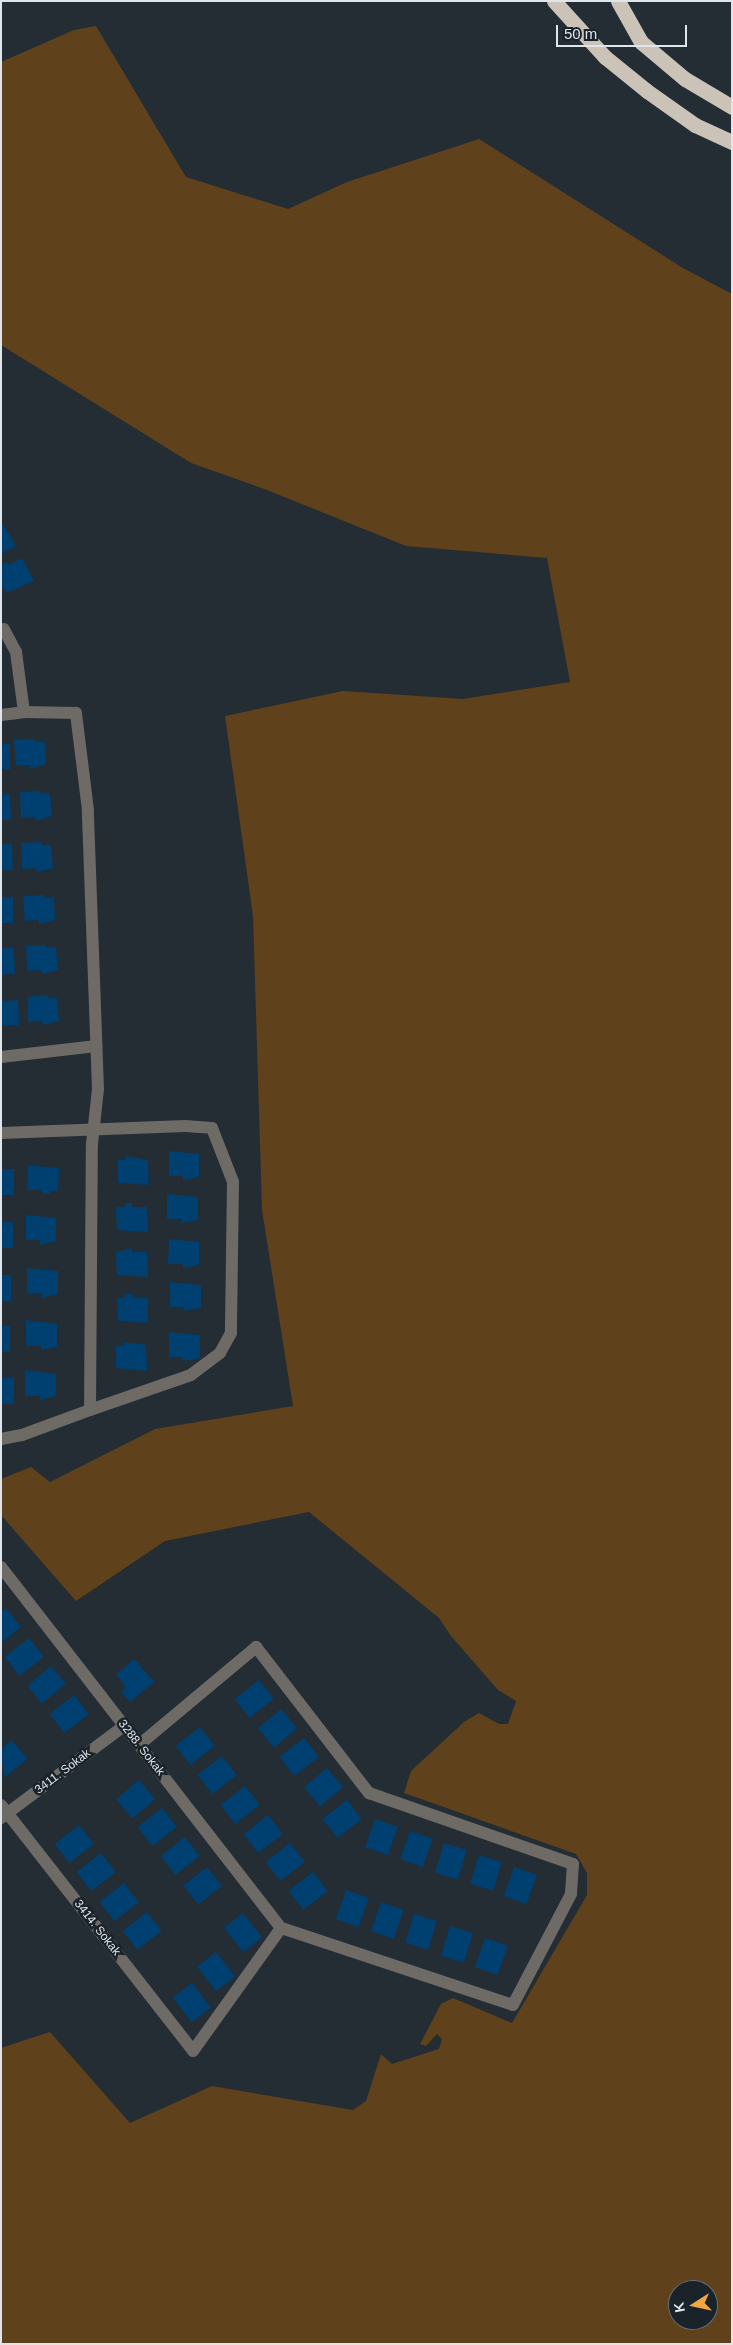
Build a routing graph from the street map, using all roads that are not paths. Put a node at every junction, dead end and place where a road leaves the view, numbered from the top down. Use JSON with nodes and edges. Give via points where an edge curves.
{"nodes":[{"id":1,"x":554,"y":1,"type":"edge"},
{"id":2,"x":618,"y":1,"type":"edge"},
{"id":3,"x":732,"y":107,"type":"edge"},
{"id":4,"x":732,"y":142,"type":"edge"},
{"id":5,"x":2,"y":628,"type":"edge"},
{"id":6,"x":24,"y":712,"type":"junction"},
{"id":7,"x":1,"y":715,"type":"edge"},
{"id":8,"x":96,"y":1046,"type":"junction"},
{"id":9,"x":1,"y":1057,"type":"edge"},
{"id":10,"x":93,"y":1130,"type":"junction"},
{"id":11,"x":1,"y":1134,"type":"edge"},
{"id":12,"x":90,"y":1410,"type":"junction"},
{"id":13,"x":1,"y":1440,"type":"edge"},
{"id":14,"x":1,"y":1567,"type":"edge"},
{"id":15,"x":124,"y":1726,"type":"junction"},
{"id":16,"x":138,"y":1745,"type":"junction"},
{"id":17,"x":3,"y":1812,"type":"edge"},
{"id":18,"x":281,"y":1928,"type":"junction"}],
"edges":[{"from":1,"to":4,"type":"highway","via":[[605,57],[647,92],[695,126]]},
{"from":2,"to":3,"type":"highway","via":[[642,42],[685,79]]},
{"from":5,"to":6,"type":"street","via":[[16,652]]},
{"from":6,"to":7,"type":"street"},
{"from":6,"to":8,"type":"street","via":[[76,713],[88,810]]},
{"from":8,"to":9,"type":"street"},
{"from":8,"to":10,"type":"street","via":[[98,1089]]},
{"from":10,"to":11,"type":"street"},
{"from":10,"to":12,"type":"street"},
{"from":10,"to":12,"type":"street","via":[[212,1128],[232,1182],[230,1333],[220,1352],[191,1374]]},
{"from":12,"to":13,"type":"street"},
{"from":14,"to":15,"type":"street","name":"3288. Sokak"},
{"from":15,"to":16,"type":"street","name":"3288. Sokak"},
{"from":15,"to":17,"type":"street","name":"3411. Sokak"},
{"from":16,"to":18,"type":"street","name":"3288. Sokak"},
{"from":16,"to":18,"type":"street","via":[[256,1647],[369,1793],[573,1864],[571,1894],[513,2005]]},
{"from":17,"to":18,"type":"street","name":"3414. Sokak","via":[[193,2051]]}]}
